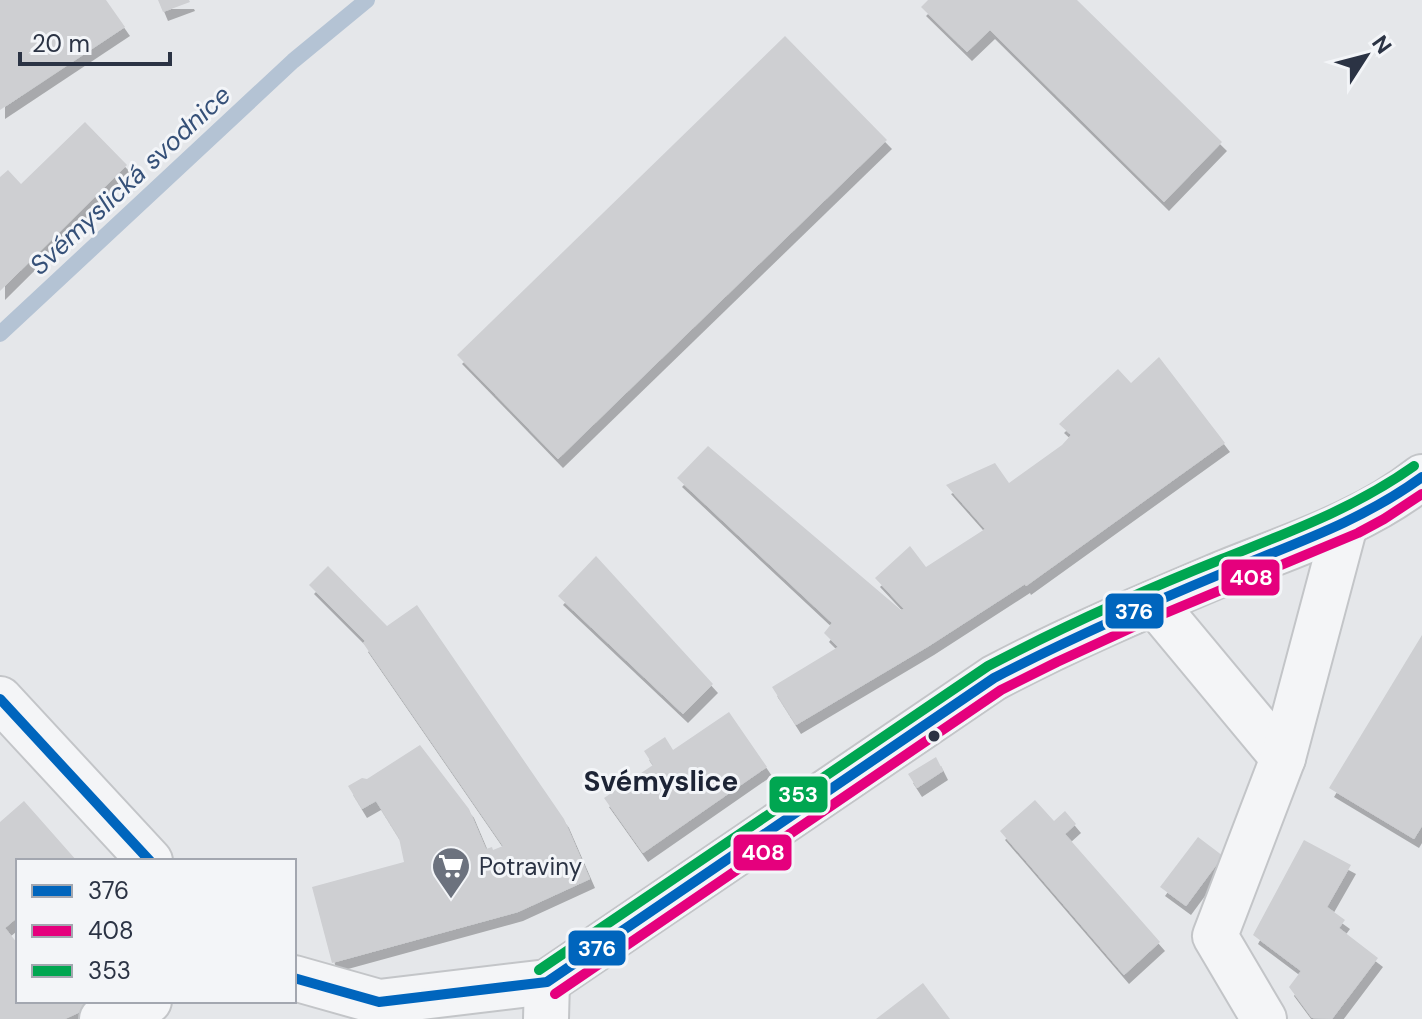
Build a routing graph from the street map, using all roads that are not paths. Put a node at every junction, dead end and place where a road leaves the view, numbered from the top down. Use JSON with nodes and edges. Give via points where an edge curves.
{"nodes":[{"id":1,"x":1422,"y":477,"type":"edge"},
{"id":2,"x":1345,"y":525,"type":"junction"},
{"id":3,"x":1154,"y":603,"type":"junction"},
{"id":4,"x":0,"y":699,"type":"edge"},
{"id":5,"x":1283,"y":758,"type":"junction"},
{"id":6,"x":148,"y":859,"type":"edge"},
{"id":7,"x":296,"y":979,"type":"edge"},
{"id":8,"x":546,"y":1000,"type":"edge"},
{"id":9,"x":144,"y":1003,"type":"edge"},
{"id":10,"x":102,"y":1019,"type":"edge"},
{"id":11,"x":1264,"y":1019,"type":"edge"}],
"edges":[{"from":1,"to":2,"type":"street"},
{"from":2,"to":3,"type":"street"},
{"from":2,"to":5,"type":"street"},
{"from":3,"to":5,"type":"street"},
{"from":3,"to":8,"type":"street","via":[[994,678]]},
{"from":4,"to":6,"type":"street"},
{"from":5,"to":11,"type":"street","via":[[1215,936]]},
{"from":7,"to":8,"type":"street","via":[[379,1002]]},
{"from":9,"to":10,"type":"street"}]}
